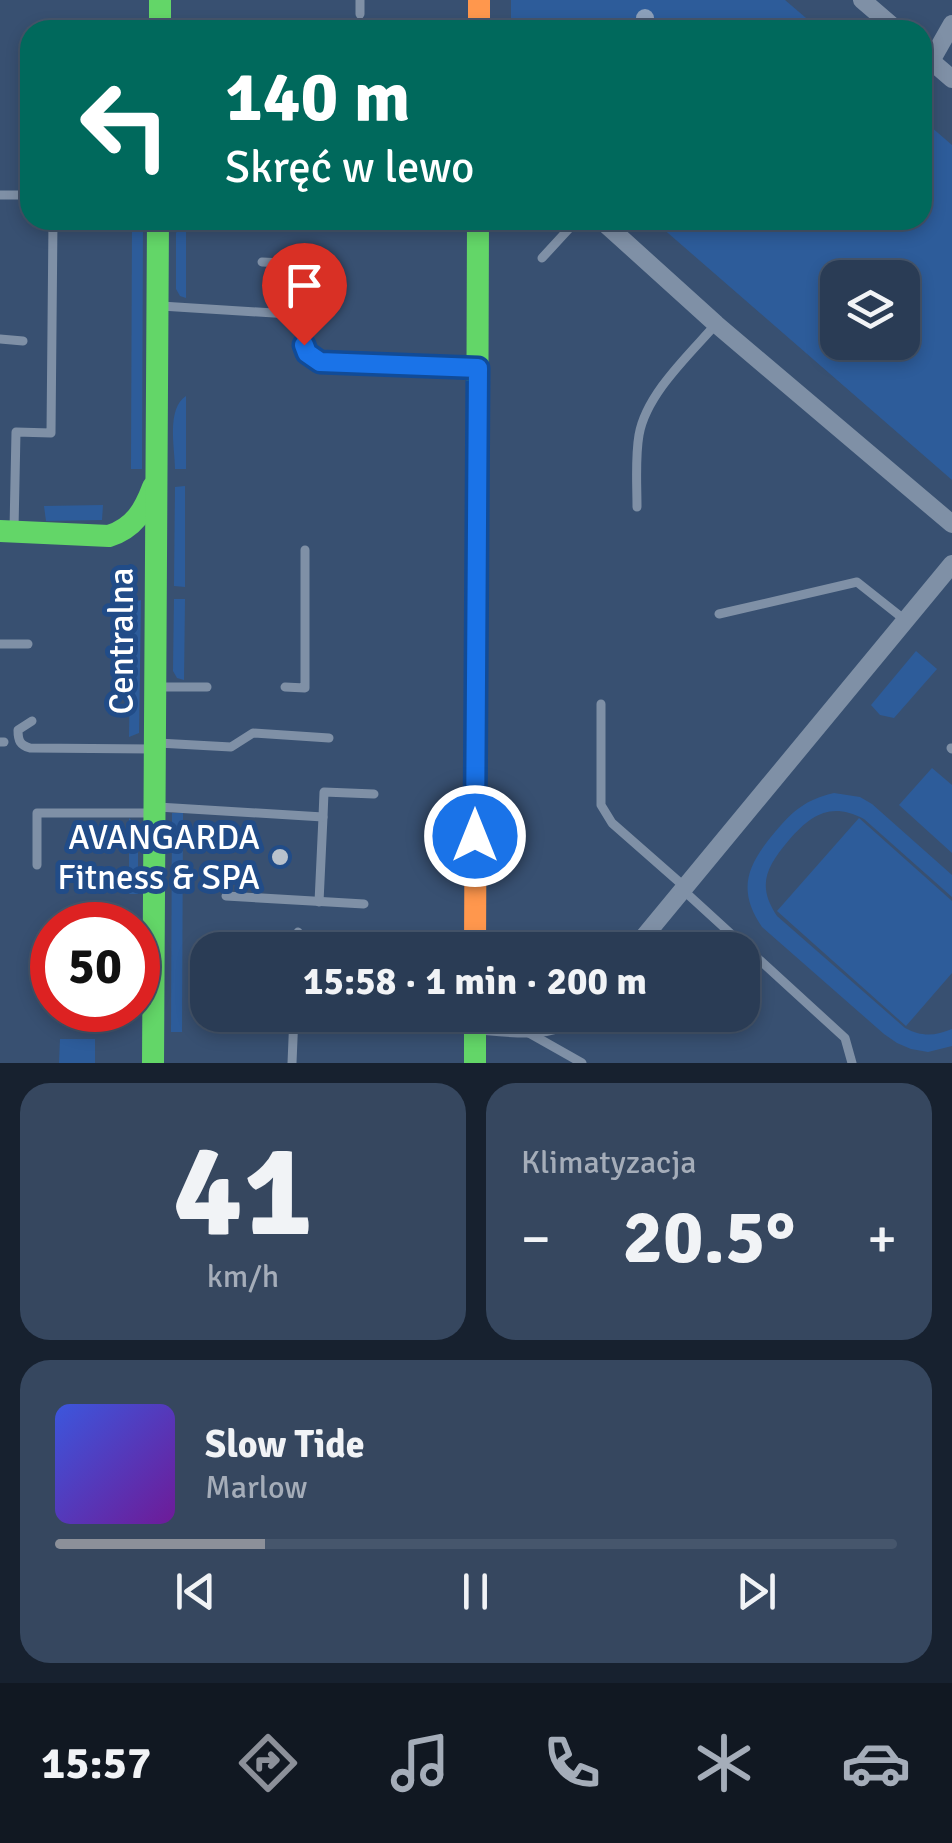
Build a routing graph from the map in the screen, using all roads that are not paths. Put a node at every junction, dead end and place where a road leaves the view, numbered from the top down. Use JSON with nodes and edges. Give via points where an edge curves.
{"nodes":[{"id":1,"x":360,"y":0,"type":"edge"},
{"id":2,"x":862,"y":0,"type":"edge"},
{"id":3,"x":360,"y":14,"type":"dead end"},
{"id":4,"x":885,"y":20,"type":"edge"},
{"id":5,"x":952,"y":24,"type":"edge"},
{"id":6,"x":932,"y":50,"type":"edge"},
{"id":7,"x":932,"y":61,"type":"edge"},
{"id":8,"x":952,"y":79,"type":"edge"},
{"id":9,"x":52,"y":230,"type":"edge"},
{"id":10,"x":158,"y":230,"type":"edge"},
{"id":11,"x":478,"y":230,"type":"edge"},
{"id":12,"x":568,"y":230,"type":"edge"},
{"id":13,"x":612,"y":230,"type":"edge"},
{"id":14,"x":542,"y":258,"type":"dead end"},
{"id":15,"x":262,"y":262,"type":"dead end"},
{"id":16,"x":306,"y":264,"type":"dead end"},
{"id":17,"x":158,"y":306,"type":"junction"},
{"id":18,"x":716,"y":324,"type":"junction"},
{"id":19,"x":0,"y":339,"type":"edge"},
{"id":20,"x":23,"y":341,"type":"dead end"},
{"id":21,"x":478,"y":368,"type":"junction"},
{"id":22,"x":157,"y":478,"type":"junction"},
{"id":23,"x":637,"y":507,"type":"dead end"},
{"id":24,"x":952,"y":524,"type":"edge"},
{"id":25,"x":7,"y":531,"type":"edge"},
{"id":26,"x":108,"y":536,"type":"junction"},
{"id":27,"x":305,"y":550,"type":"dead end"},
{"id":28,"x":952,"y":564,"type":"edge"},
{"id":29,"x":157,"y":594,"type":"junction"},
{"id":30,"x":718,"y":614,"type":"dead end"},
{"id":31,"x":905,"y":620,"type":"junction"},
{"id":32,"x":0,"y":644,"type":"edge"},
{"id":33,"x":28,"y":644,"type":"dead end"},
{"id":34,"x":156,"y":686,"type":"junction"},
{"id":35,"x":206,"y":687,"type":"dead end"},
{"id":36,"x":286,"y":687,"type":"dead end"},
{"id":37,"x":601,"y":704,"type":"dead end"},
{"id":38,"x":32,"y":721,"type":"dead end"},
{"id":39,"x":329,"y":738,"type":"dead end"},
{"id":40,"x":156,"y":746,"type":"junction"},
{"id":41,"x":374,"y":794,"type":"dead end"},
{"id":42,"x":155,"y":810,"type":"junction"},
{"id":43,"x":323,"y":817,"type":"junction"},
{"id":44,"x":37,"y":865,"type":"dead end"},
{"id":45,"x":685,"y":889,"type":"junction"},
{"id":46,"x":226,"y":896,"type":"dead end"},
{"id":47,"x":319,"y":902,"type":"junction"},
{"id":48,"x":364,"y":904,"type":"dead end"},
{"id":49,"x":475,"y":932,"type":"edge"},
{"id":50,"x":649,"y":932,"type":"edge"},
{"id":51,"x":293,"y":1032,"type":"edge"},
{"id":52,"x":474,"y":1032,"type":"edge"},
{"id":53,"x":527,"y":1032,"type":"edge"},
{"id":54,"x":152,"y":1063,"type":"edge"},
{"id":55,"x":292,"y":1063,"type":"edge"},
{"id":56,"x":475,"y":1063,"type":"edge"},
{"id":57,"x":582,"y":1063,"type":"edge"},
{"id":58,"x":852,"y":1063,"type":"edge"}],
"edges":[{"from":1,"to":3,"type":"lane"},
{"from":2,"to":4,"type":"street"},
{"from":5,"to":6,"type":"street"},
{"from":7,"to":8,"type":"street"},
{"from":9,"to":25,"type":"lane","via":[[51,433],[16,432]]},
{"from":10,"to":17,"type":"main road","name":"Centralna"},
{"from":11,"to":21,"type":"main road"},
{"from":12,"to":14,"type":"lane"},
{"from":13,"to":18,"type":"street"},
{"from":15,"to":16,"type":"lane"},
{"from":17,"to":21,"type":"lane","via":[[306,315],[304,345],[320,362]]},
{"from":17,"to":22,"type":"main road","name":"Centralna"},
{"from":18,"to":23,"type":"lane","via":[[645,414],[638,436]]},
{"from":18,"to":24,"type":"street"},
{"from":19,"to":20,"type":"lane"},
{"from":21,"to":49,"type":"main road"},
{"from":22,"to":26,"type":"main road","via":[[137,520]]},
{"from":22,"to":29,"type":"main road","name":"Centralna"},
{"from":25,"to":26,"type":"main road"},
{"from":26,"to":29,"type":"main road","via":[[144,560]]},
{"from":27,"to":36,"type":"lane","via":[[304,688]]},
{"from":28,"to":31,"type":"street"},
{"from":29,"to":34,"type":"main road","name":"Centralna"},
{"from":30,"to":31,"type":"lane","via":[[857,582]]},
{"from":31,"to":45,"type":"street"},
{"from":32,"to":33,"type":"lane"},
{"from":34,"to":35,"type":"lane"},
{"from":34,"to":40,"type":"main road","name":"Centralna"},
{"from":37,"to":45,"type":"lane","via":[[602,805],[612,824]]},
{"from":38,"to":40,"type":"lane","via":[[18,730],[22,746]]},
{"from":39,"to":40,"type":"lane","via":[[253,733],[232,747]]},
{"from":40,"to":42,"type":"main road","name":"Centralna"},
{"from":41,"to":43,"type":"lane","via":[[324,792]]},
{"from":42,"to":43,"type":"lane"},
{"from":42,"to":44,"type":"lane","via":[[37,813]]},
{"from":42,"to":54,"type":"main road","name":"Centralna"},
{"from":43,"to":47,"type":"lane"},
{"from":45,"to":50,"type":"street"},
{"from":45,"to":58,"type":"lane","via":[[845,1038]]},
{"from":46,"to":47,"type":"lane"},
{"from":47,"to":48,"type":"lane"},
{"from":51,"to":55,"type":"lane"},
{"from":52,"to":56,"type":"main road"},
{"from":53,"to":57,"type":"lane"}]}
